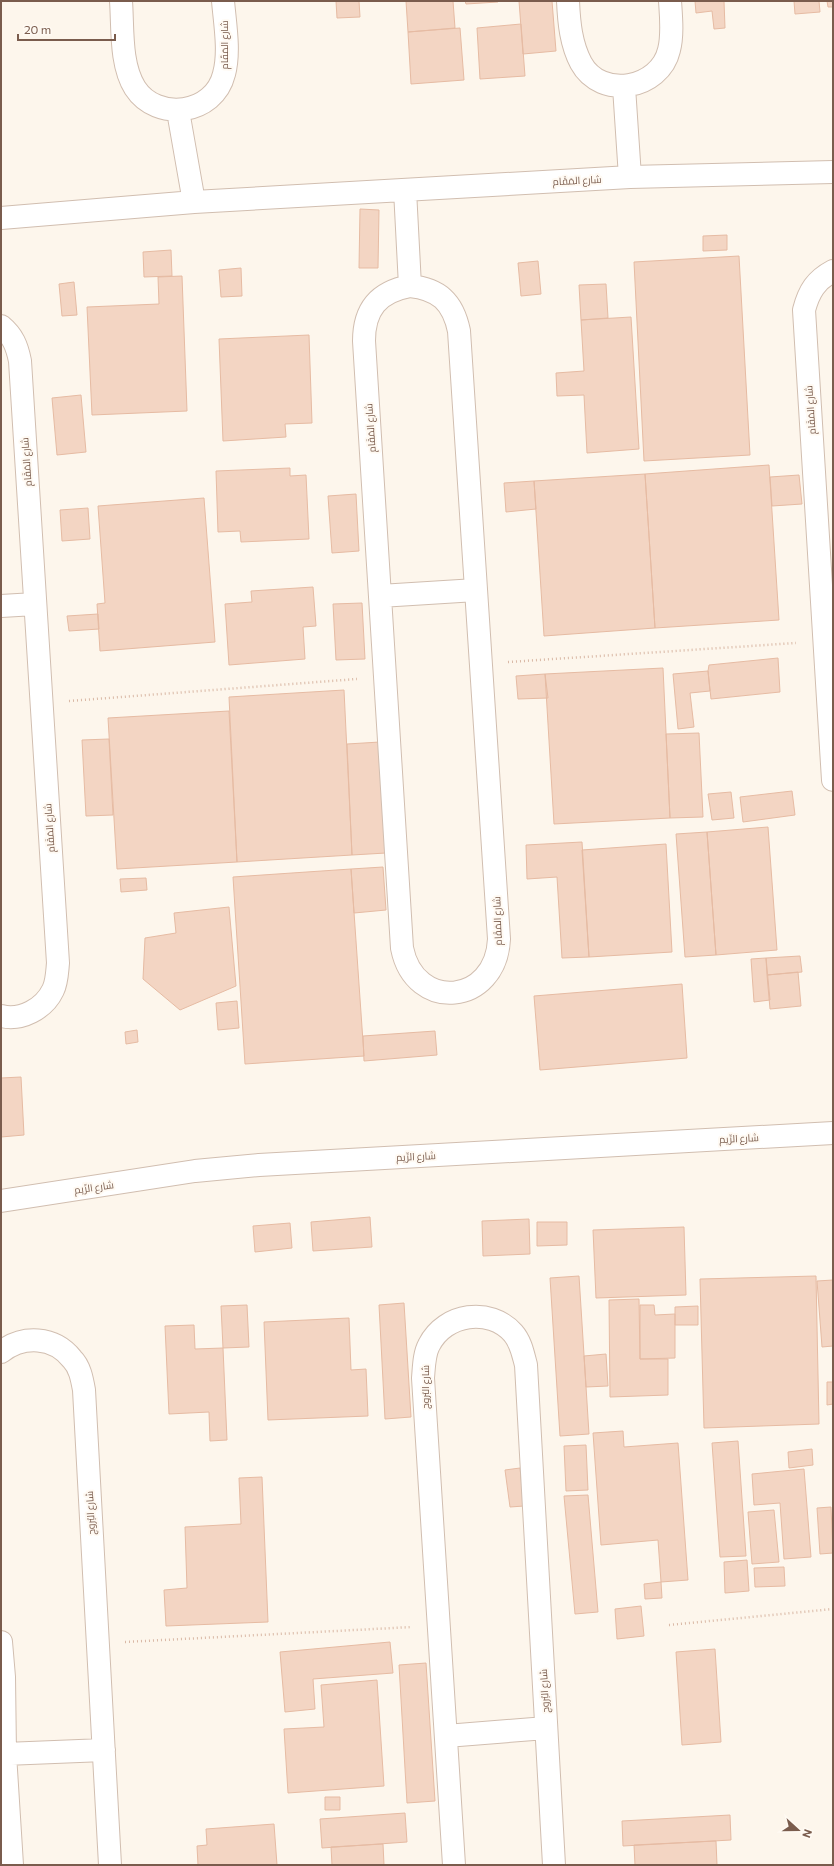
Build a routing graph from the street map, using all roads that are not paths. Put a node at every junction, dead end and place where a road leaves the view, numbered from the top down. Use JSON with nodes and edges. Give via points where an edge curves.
{"nodes":[{"id":1,"x":121,"y":1,"type":"edge"},
{"id":2,"x":223,"y":1,"type":"edge"},
{"id":3,"x":568,"y":1,"type":"edge"},
{"id":4,"x":670,"y":1,"type":"edge"},
{"id":5,"x":624,"y":87,"type":"junction"},
{"id":6,"x":178,"y":111,"type":"junction"},
{"id":7,"x":833,"y":172,"type":"edge"},
{"id":8,"x":630,"y":177,"type":"junction"},
{"id":9,"x":405,"y":190,"type":"junction"},
{"id":10,"x":194,"y":202,"type":"junction"},
{"id":11,"x":1,"y":218,"type":"edge"},
{"id":12,"x":833,"y":271,"type":"edge"},
{"id":13,"x":410,"y":286,"type":"junction"},
{"id":14,"x":1,"y":326,"type":"edge"},
{"id":15,"x":826,"y":561,"type":"edge"},
{"id":16,"x":476,"y":590,"type":"junction"},
{"id":17,"x":380,"y":596,"type":"junction"},
{"id":18,"x":35,"y":604,"type":"junction"},
{"id":19,"x":1,"y":606,"type":"edge"},
{"id":20,"x":833,"y":780,"type":"edge"},
{"id":21,"x":1,"y":1016,"type":"edge"},
{"id":22,"x":833,"y":1133,"type":"edge"},
{"id":23,"x":1,"y":1201,"type":"edge"},
{"id":24,"x":1,"y":1352,"type":"edge"},
{"id":25,"x":1,"y":1642,"type":"edge"},
{"id":26,"x":546,"y":1728,"type":"junction"},
{"id":27,"x":446,"y":1736,"type":"junction"},
{"id":28,"x":104,"y":1750,"type":"junction"},
{"id":29,"x":5,"y":1754,"type":"junction"},
{"id":30,"x":12,"y":1865,"type":"edge"},
{"id":31,"x":110,"y":1865,"type":"edge"},
{"id":32,"x":454,"y":1865,"type":"edge"},
{"id":33,"x":554,"y":1865,"type":"edge"}],
"edges":[{"from":1,"to":6,"type":"street","via":[[124,53],[135,88],[147,100],[161,108]]},
{"from":2,"to":6,"type":"street","name":"شارع المَقَام","via":[[226,41],[224,74],[218,89],[207,100]]},
{"from":3,"to":5,"type":"street","via":[[570,30],[582,64],[593,77],[608,85]]},
{"from":4,"to":5,"type":"street","via":[[669,50],[663,64],[652,76],[639,84]]},
{"from":5,"to":8,"type":"street"},
{"from":6,"to":10,"type":"street"},
{"from":7,"to":8,"type":"street","name":"شارع المَقَام"},
{"from":8,"to":9,"type":"street","name":"شارع المَقَام"},
{"from":9,"to":10,"type":"street","name":"شارع المَقَام"},
{"from":9,"to":13,"type":"street"},
{"from":10,"to":11,"type":"street","name":"شارع المَقَام"},
{"from":12,"to":15,"type":"street","name":"شارع المَقَام","via":[[814,285],[807,297],[804,310]]},
{"from":13,"to":16,"type":"street","name":"شارع المَقَام","via":[[423,287],[437,293],[448,303],[456,316]]},
{"from":13,"to":17,"type":"street","name":"شارع المَقَام","via":[[396,289],[374,304],[364,328]]},
{"from":14,"to":18,"type":"street","name":"شارع المَقَام","via":[[17,346],[20,361]]},
{"from":15,"to":20,"type":"street","name":"شارع المَقَام","via":[[825,641]]},
{"from":16,"to":17,"type":"street"},
{"from":16,"to":17,"type":"street","name":"شارع المَقَام","via":[[499,939],[494,966],[486,978],[461,992],[448,993],[421,984],[411,973],[402,948]]},
{"from":18,"to":19,"type":"street"},
{"from":18,"to":21,"type":"street","name":"شارع المَقَام","via":[[57,978],[45,1002],[33,1011],[20,1016]]},
{"from":22,"to":23,"type":"street","name":"شارع الرِّيم","via":[[245,1166],[195,1171]]},
{"from":24,"to":28,"type":"street","name":"شارع البُروج","via":[[10,1345],[24,1340],[50,1342],[73,1359],[81,1374]]},
{"from":25,"to":29,"type":"street"},
{"from":26,"to":27,"type":"street","name":"شارع البُروج"},
{"from":26,"to":27,"type":"street","name":"شارع البُروج","via":[[526,1365],[522,1348],[513,1334],[501,1323],[485,1317],[468,1316],[453,1321],[438,1331],[429,1345],[423,1378]]},
{"from":26,"to":33,"type":"street","name":"شارع البُروج"},
{"from":27,"to":32,"type":"street","name":"شارع البُروج"},
{"from":28,"to":29,"type":"street"},
{"from":28,"to":31,"type":"street","name":"شارع البُروج"},
{"from":29,"to":30,"type":"street"}]}
